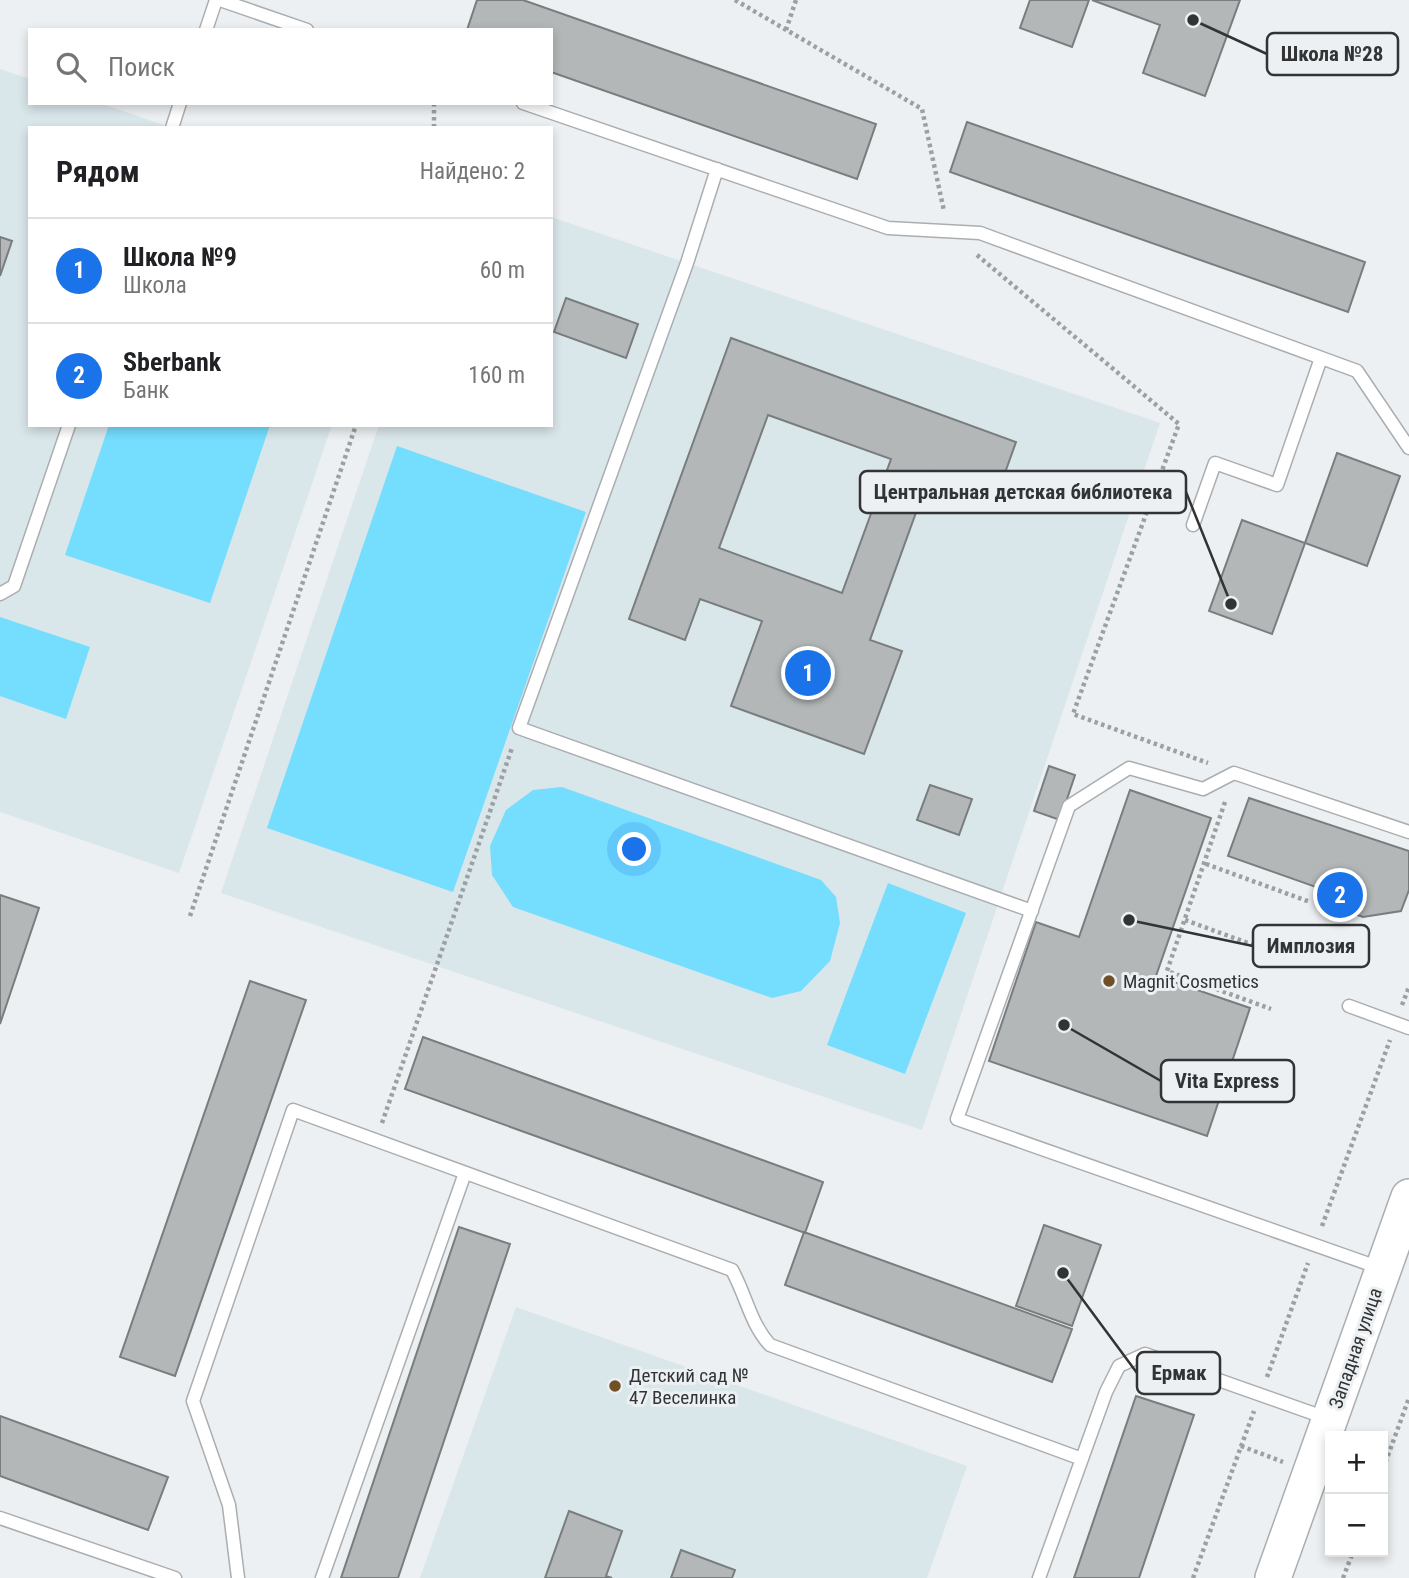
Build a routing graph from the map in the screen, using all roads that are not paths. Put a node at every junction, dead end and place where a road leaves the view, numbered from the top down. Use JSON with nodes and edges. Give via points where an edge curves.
{"nodes":[{"id":1,"x":218,"y":0,"type":"edge"},
{"id":2,"x":256,"y":6,"type":"edge"},
{"id":3,"x":207,"y":28,"type":"edge"},
{"id":4,"x":303,"y":28,"type":"edge"},
{"id":5,"x":179,"y":105,"type":"edge"},
{"id":6,"x":529,"y":105,"type":"edge"},
{"id":7,"x":173,"y":126,"type":"edge"},
{"id":8,"x":716,"y":169,"type":"junction"},
{"id":9,"x":1321,"y":358,"type":"junction"},
{"id":10,"x":68,"y":427,"type":"edge"},
{"id":11,"x":1409,"y":448,"type":"edge"},
{"id":12,"x":1193,"y":525,"type":"dead end"},
{"id":13,"x":0,"y":594,"type":"edge"},
{"id":14,"x":1409,"y":832,"type":"edge"},
{"id":15,"x":1032,"y":911,"type":"junction"},
{"id":16,"x":1349,"y":1006,"type":"dead end"},
{"id":17,"x":1409,"y":1028,"type":"edge"},
{"id":18,"x":465,"y":1173,"type":"junction"},
{"id":19,"x":1409,"y":1197,"type":"edge"},
{"id":20,"x":1383,"y":1269,"type":"junction"},
{"id":21,"x":1330,"y":1419,"type":"junction"},
{"id":22,"x":1082,"y":1459,"type":"junction"},
{"id":23,"x":0,"y":1518,"type":"edge"},
{"id":24,"x":175,"y":1578,"type":"edge"},
{"id":25,"x":238,"y":1578,"type":"edge"},
{"id":26,"x":322,"y":1578,"type":"edge"},
{"id":27,"x":1039,"y":1578,"type":"edge"},
{"id":28,"x":1273,"y":1578,"type":"edge"}],
"edges":[{"from":1,"to":2,"type":"lane"},
{"from":1,"to":3,"type":"lane"},
{"from":2,"to":4,"type":"lane"},
{"from":5,"to":7,"type":"lane"},
{"from":6,"to":8,"type":"lane"},
{"from":8,"to":9,"type":"lane","via":[[888,228],[980,233]]},
{"from":8,"to":15,"type":"lane","via":[[687,263],[519,728]]},
{"from":9,"to":11,"type":"lane","via":[[1357,371]]},
{"from":9,"to":12,"type":"lane","via":[[1277,485],[1214,463]]},
{"from":10,"to":13,"type":"lane","via":[[13,586]]},
{"from":14,"to":15,"type":"lane","via":[[1234,773],[1203,789],[1129,768],[1069,806]]},
{"from":15,"to":20,"type":"lane","via":[[957,1119]]},
{"from":16,"to":17,"type":"lane"},
{"from":18,"to":22,"type":"lane","via":[[732,1270],[744,1291],[755,1329],[770,1345]]},
{"from":18,"to":25,"type":"lane","via":[[293,1110],[193,1401],[229,1505]]},
{"from":18,"to":26,"type":"lane"},
{"from":19,"to":20,"type":"street","name":"Западная улица"},
{"from":20,"to":21,"type":"street","name":"Западная улица"},
{"from":21,"to":22,"type":"lane","via":[[1145,1354],[1119,1366]]},
{"from":21,"to":28,"type":"street","name":"Западная улица"},
{"from":22,"to":27,"type":"lane"},
{"from":23,"to":24,"type":"lane"}]}
